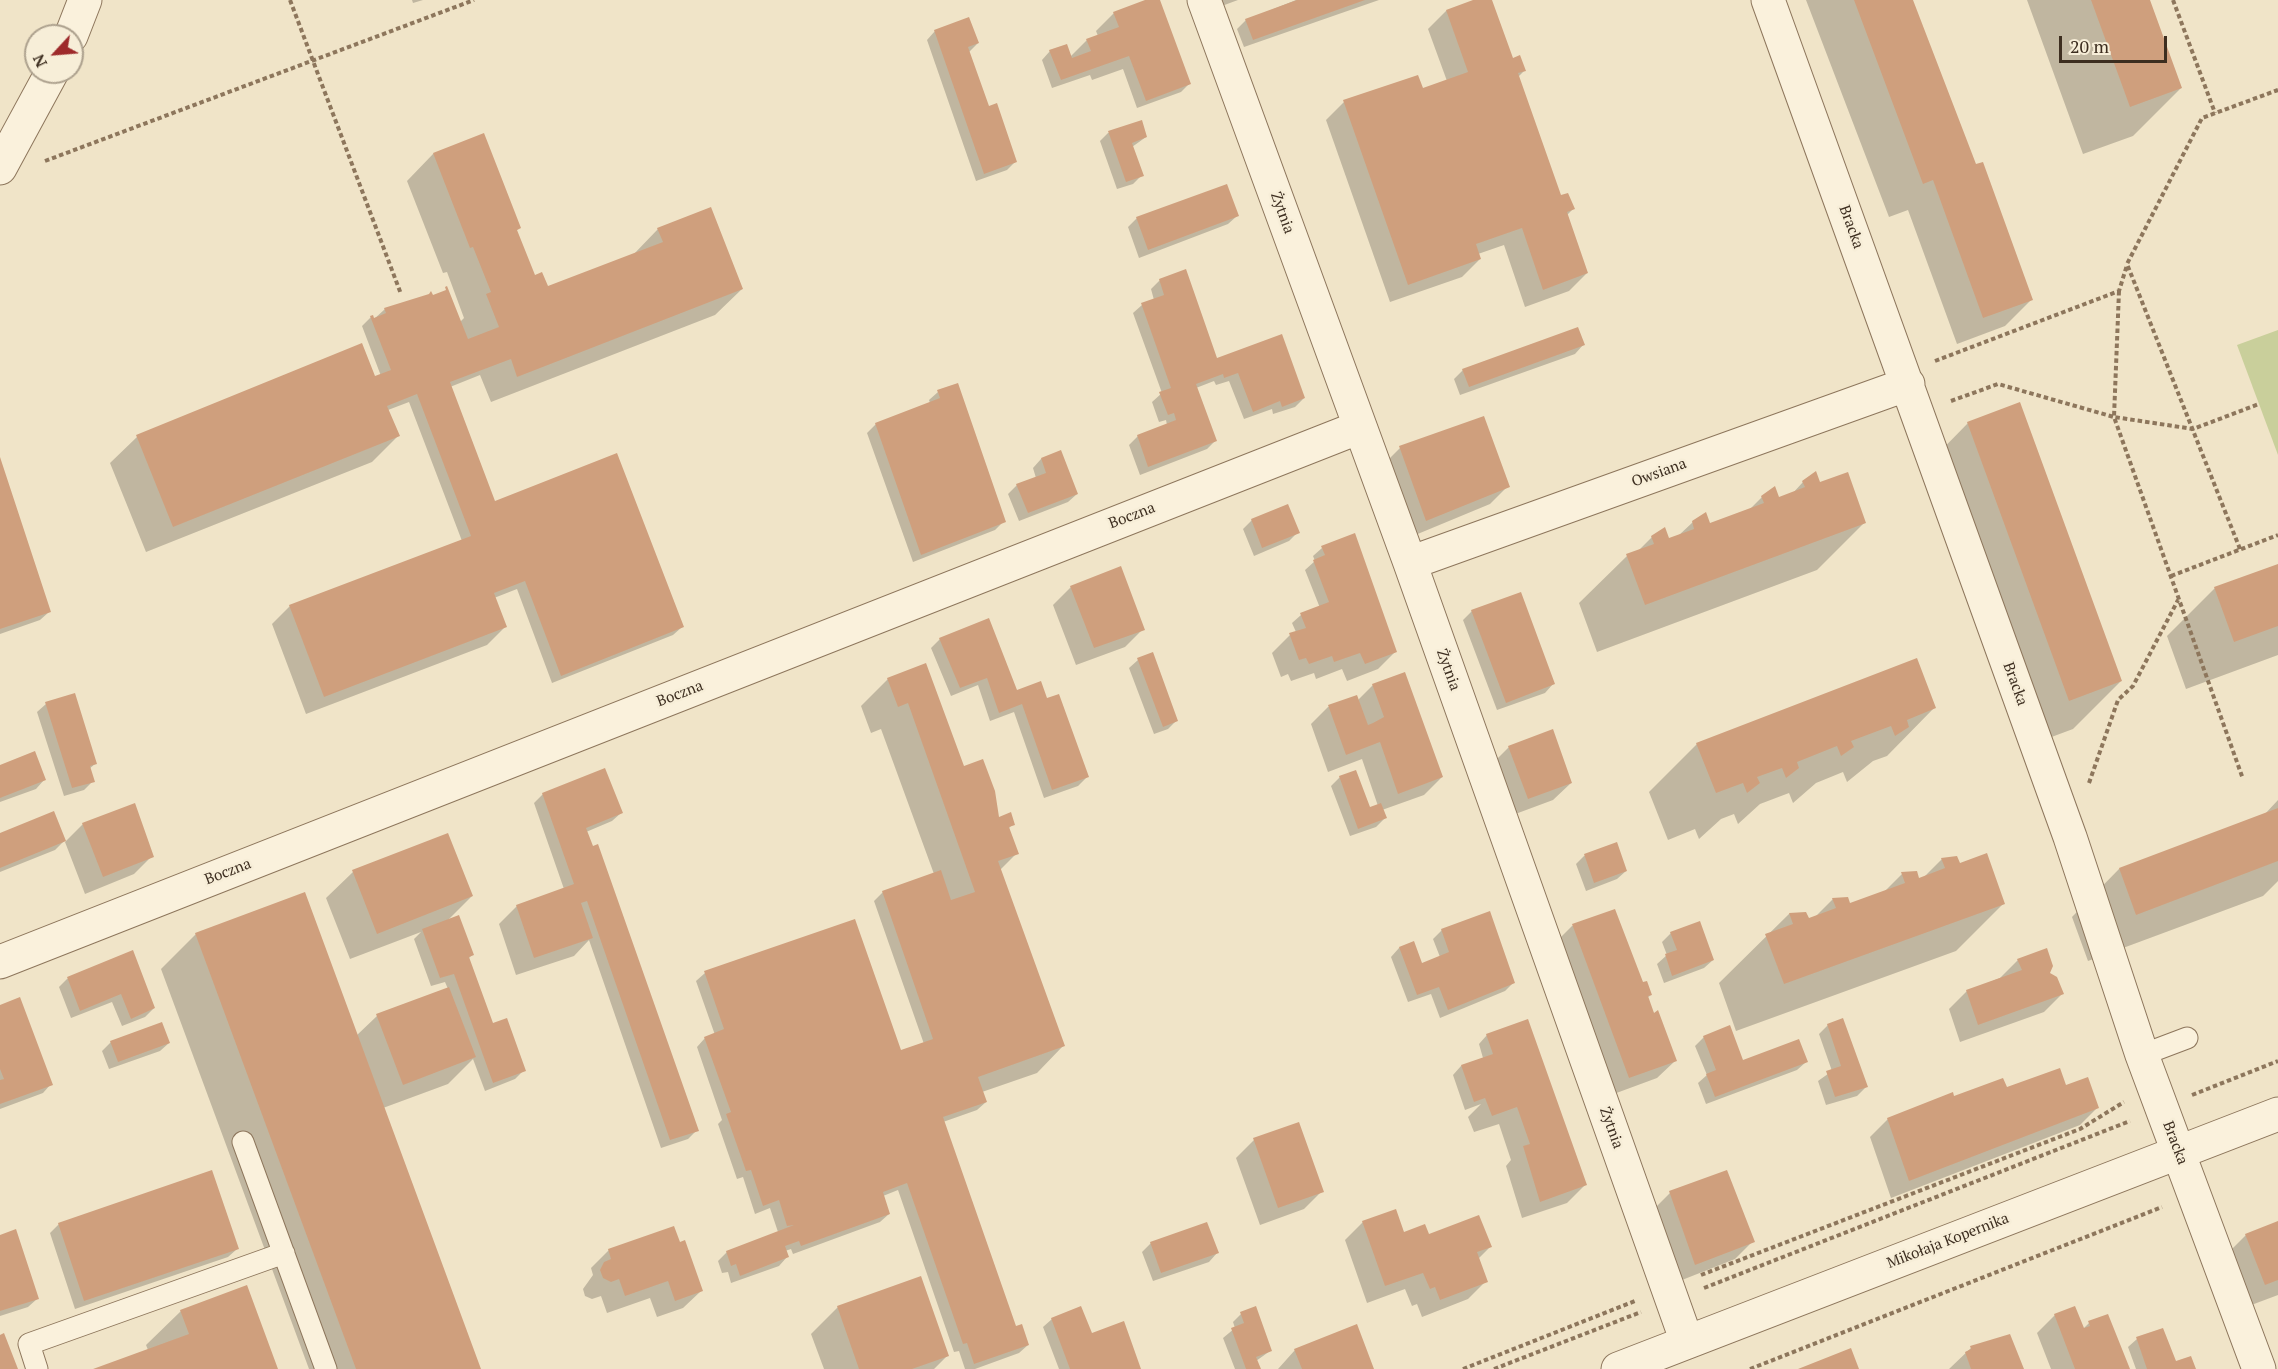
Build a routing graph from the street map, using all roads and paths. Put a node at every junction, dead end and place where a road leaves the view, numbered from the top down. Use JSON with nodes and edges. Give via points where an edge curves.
{"nodes":[{"id":1,"x":85,"y":0,"type":"edge"},
{"id":2,"x":290,"y":0,"type":"edge"},
{"id":3,"x":474,"y":0,"type":"edge"},
{"id":4,"x":1204,"y":0,"type":"edge"},
{"id":5,"x":1768,"y":0,"type":"edge"},
{"id":6,"x":2174,"y":0,"type":"edge"},
{"id":7,"x":75,"y":24,"type":"edge"},
{"id":8,"x":313,"y":60,"type":"junction"},
{"id":9,"x":46,"y":84,"type":"edge"},
{"id":10,"x":2278,"y":90,"type":"edge"},
{"id":11,"x":2215,"y":112,"type":"junction"},
{"id":12,"x":39,"y":163,"type":"dead end"},
{"id":13,"x":0,"y":168,"type":"edge"},
{"id":14,"x":2127,"y":264,"type":"junction"},
{"id":15,"x":2119,"y":291,"type":"junction"},
{"id":16,"x":401,"y":294,"type":"dead end"},
{"id":17,"x":1917,"y":374,"type":"junction"},
{"id":18,"x":2259,"y":404,"type":"dead end"},
{"id":19,"x":1941,"y":405,"type":"dead end"},
{"id":20,"x":2114,"y":417,"type":"junction"},
{"id":21,"x":1360,"y":427,"type":"junction"},
{"id":22,"x":2193,"y":429,"type":"junction"},
{"id":23,"x":2278,"y":535,"type":"edge"},
{"id":24,"x":2240,"y":549,"type":"junction"},
{"id":25,"x":1410,"y":563,"type":"junction"},
{"id":26,"x":2171,"y":576,"type":"junction"},
{"id":27,"x":2179,"y":599,"type":"junction"},
{"id":28,"x":2243,"y":779,"type":"dead end"},
{"id":29,"x":2085,"y":793,"type":"dead end"},
{"id":30,"x":0,"y":962,"type":"edge"},
{"id":31,"x":2187,"y":1038,"type":"dead end"},
{"id":32,"x":2142,"y":1055,"type":"junction"},
{"id":33,"x":2278,"y":1061,"type":"edge"},
{"id":34,"x":2146,"y":1102,"type":"junction"},
{"id":35,"x":2278,"y":1114,"type":"edge"},
{"id":36,"x":243,"y":1142,"type":"dead end"},
{"id":37,"x":2179,"y":1152,"type":"junction"},
{"id":38,"x":2127,"y":1220,"type":"dead end"},
{"id":39,"x":284,"y":1253,"type":"junction"},
{"id":40,"x":1670,"y":1294,"type":"junction"},
{"id":41,"x":1687,"y":1342,"type":"junction"},
{"id":42,"x":37,"y":1369,"type":"edge"},
{"id":43,"x":326,"y":1369,"type":"edge"},
{"id":44,"x":1463,"y":1369,"type":"edge"},
{"id":45,"x":1494,"y":1369,"type":"edge"},
{"id":46,"x":1618,"y":1369,"type":"edge"},
{"id":47,"x":1750,"y":1369,"type":"edge"},
{"id":48,"x":2259,"y":1369,"type":"edge"}],
"edges":[{"from":1,"to":7,"type":"street"},
{"from":2,"to":8,"type":"path"},
{"from":3,"to":8,"type":"path"},
{"from":4,"to":21,"type":"street","name":"Żytnia"},
{"from":5,"to":17,"type":"street","name":"Bracka"},
{"from":6,"to":11,"type":"path"},
{"from":8,"to":12,"type":"path"},
{"from":8,"to":16,"type":"path"},
{"from":9,"to":13,"type":"street"},
{"from":10,"to":11,"type":"path"},
{"from":11,"to":14,"type":"path","via":[[2202,118]]},
{"from":14,"to":15,"type":"path"},
{"from":14,"to":22,"type":"path"},
{"from":15,"to":17,"type":"path"},
{"from":15,"to":20,"type":"path"},
{"from":17,"to":25,"type":"street","name":"Owsiana"},
{"from":17,"to":32,"type":"street","name":"Bracka"},
{"from":18,"to":22,"type":"path"},
{"from":19,"to":20,"type":"path","via":[[1998,384]]},
{"from":20,"to":22,"type":"path"},
{"from":20,"to":26,"type":"path"},
{"from":21,"to":25,"type":"street","name":"Żytnia"},
{"from":21,"to":30,"type":"street","name":"Boczna"},
{"from":22,"to":24,"type":"path"},
{"from":23,"to":24,"type":"path"},
{"from":24,"to":26,"type":"path"},
{"from":25,"to":40,"type":"street","name":"Żytnia"},
{"from":26,"to":27,"type":"path"},
{"from":27,"to":28,"type":"path"},
{"from":27,"to":29,"type":"path","via":[[2133,686],[2118,700]]},
{"from":31,"to":32,"type":"lane"},
{"from":32,"to":34,"type":"street","name":"Bracka"},
{"from":33,"to":34,"type":"path"},
{"from":34,"to":37,"type":"street","name":"Bracka"},
{"from":34,"to":40,"type":"path"},
{"from":34,"to":40,"type":"path","via":[[2097,1135]]},
{"from":35,"to":37,"type":"street","name":"Mikołaja Kopernika"},
{"from":36,"to":39,"type":"lane"},
{"from":37,"to":41,"type":"street","name":"Mikołaja Kopernika"},
{"from":37,"to":48,"type":"street","name":"Bracka"},
{"from":38,"to":47,"type":"path"},
{"from":39,"to":42,"type":"lane","via":[[28,1344]]},
{"from":39,"to":43,"type":"lane"},
{"from":40,"to":41,"type":"street","name":"Żytnia"},
{"from":40,"to":44,"type":"path"},
{"from":40,"to":45,"type":"path"},
{"from":41,"to":46,"type":"street","name":"Mikołaja Kopernika"}]}
